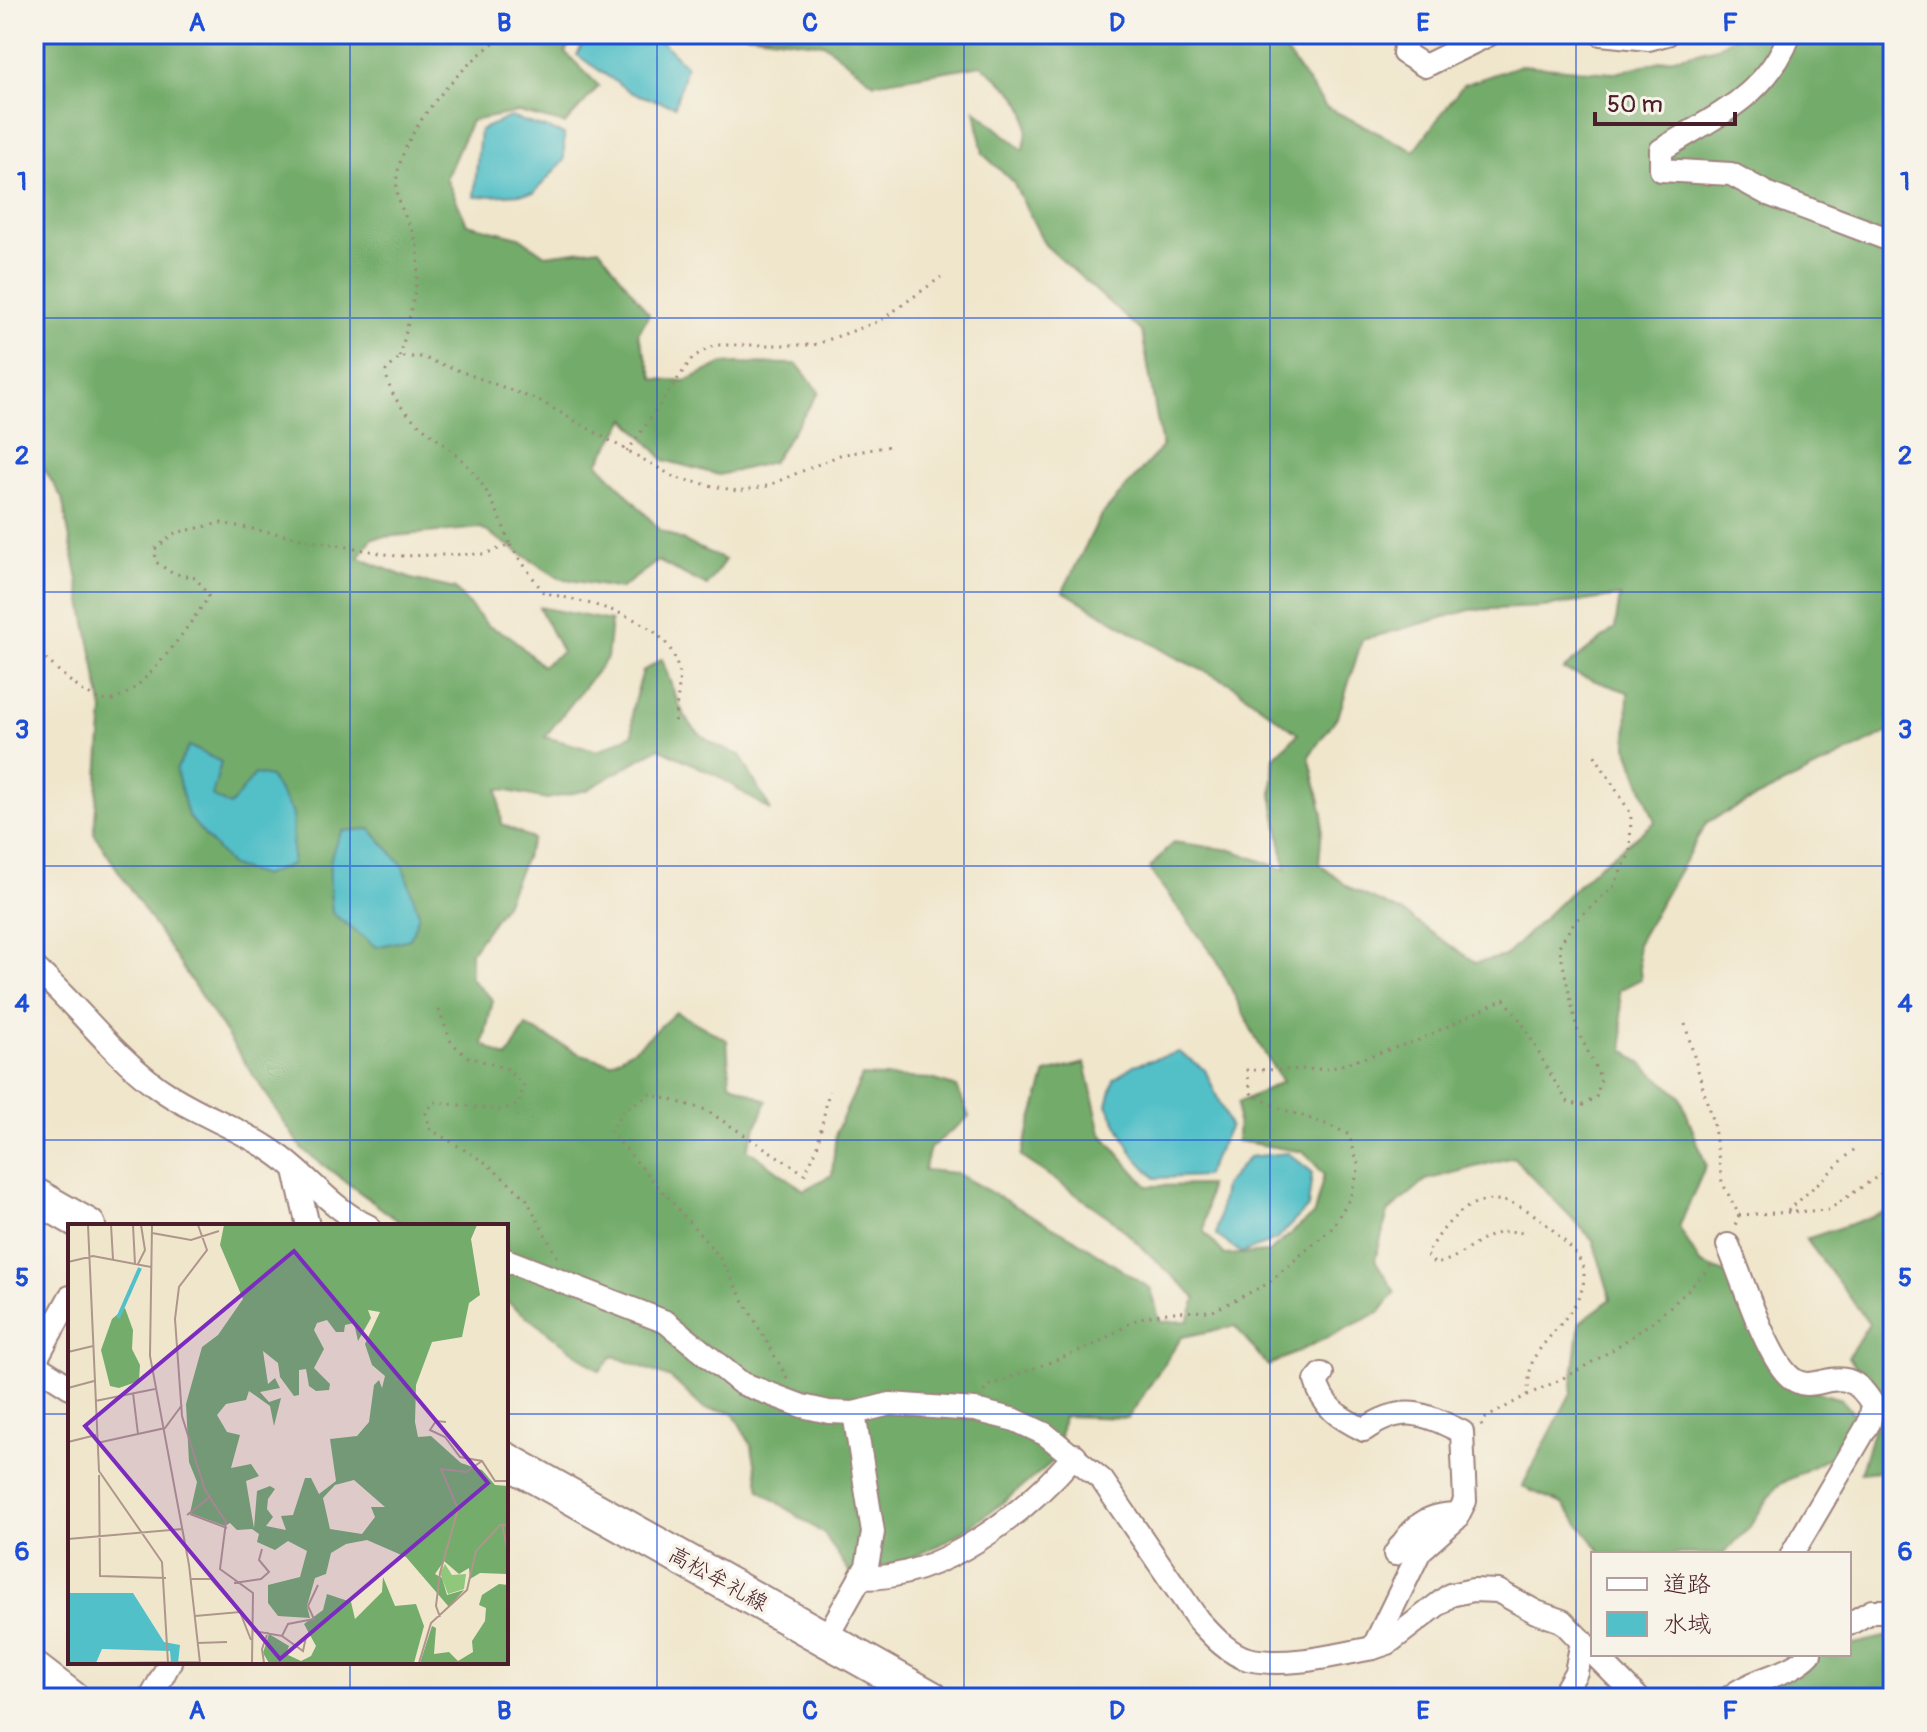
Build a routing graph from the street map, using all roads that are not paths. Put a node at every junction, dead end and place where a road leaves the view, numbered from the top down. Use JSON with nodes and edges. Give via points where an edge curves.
{"nodes":[{"id":1,"x":1407,"y":34,"type":"edge"},
{"id":2,"x":1490,"y":34,"type":"edge"},
{"id":3,"x":1601,"y":34,"type":"edge"},
{"id":4,"x":1667,"y":34,"type":"edge"},
{"id":5,"x":1790,"y":34,"type":"edge"},
{"id":6,"x":1893,"y":241,"type":"edge"},
{"id":7,"x":34,"y":967,"type":"edge"},
{"id":8,"x":295,"y":1170,"type":"junction"},
{"id":9,"x":34,"y":1195,"type":"edge"},
{"id":10,"x":85,"y":1224,"type":"edge"},
{"id":11,"x":308,"y":1224,"type":"edge"},
{"id":12,"x":364,"y":1224,"type":"edge"},
{"id":13,"x":1728,"y":1245,"type":"road end"},
{"id":14,"x":508,"y":1261,"type":"edge"},
{"id":15,"x":68,"y":1301,"type":"edge"},
{"id":16,"x":34,"y":1363,"type":"edge"},
{"id":17,"x":1322,"y":1374,"type":"dead end"},
{"id":18,"x":68,"y":1386,"type":"edge"},
{"id":19,"x":854,"y":1413,"type":"junction"},
{"id":20,"x":1075,"y":1455,"type":"junction"},
{"id":21,"x":508,"y":1461,"type":"edge"},
{"id":22,"x":1458,"y":1514,"type":"junction"},
{"id":23,"x":1793,"y":1552,"type":"edge"},
{"id":24,"x":1395,"y":1554,"type":"dead end"},
{"id":25,"x":860,"y":1578,"type":"junction"},
{"id":26,"x":1893,"y":1611,"type":"edge"},
{"id":27,"x":1851,"y":1623,"type":"edge"},
{"id":28,"x":825,"y":1640,"type":"junction"},
{"id":29,"x":1373,"y":1648,"type":"junction"},
{"id":30,"x":1589,"y":1650,"type":"edge"},
{"id":31,"x":1595,"y":1656,"type":"edge"},
{"id":32,"x":1806,"y":1656,"type":"edge"},
{"id":33,"x":169,"y":1664,"type":"edge"},
{"id":34,"x":34,"y":1668,"type":"edge"},
{"id":35,"x":888,"y":1688,"type":"edge"},
{"id":36,"x":1754,"y":1690,"type":"edge"},
{"id":37,"x":73,"y":1698,"type":"edge"},
{"id":38,"x":151,"y":1698,"type":"edge"},
{"id":39,"x":931,"y":1698,"type":"edge"},
{"id":40,"x":1561,"y":1698,"type":"edge"},
{"id":41,"x":1638,"y":1698,"type":"edge"},
{"id":42,"x":1729,"y":1698,"type":"edge"}],
"edges":[{"from":1,"to":2,"type":"street","via":[[1404,53],[1425,66]]},
{"from":3,"to":4,"type":"street","via":[[1649,39]]},
{"from":5,"to":6,"type":"street","via":[[1780,60],[1759,88],[1661,150],[1661,170],[1731,174],[1768,194]]},
{"from":7,"to":8,"type":"street","via":[[127,1064],[191,1110],[255,1140]]},
{"from":8,"to":11,"type":"street"},
{"from":8,"to":12,"type":"street"},
{"from":9,"to":10,"type":"main road"},
{"from":13,"to":23,"type":"street","via":[[1776,1359],[1790,1378],[1805,1384],[1848,1379],[1863,1387],[1873,1405],[1869,1423]]},
{"from":14,"to":19,"type":"street","via":[[666,1322],[741,1383],[802,1406]]},
{"from":15,"to":16,"type":"street"},
{"from":16,"to":18,"type":"street"},
{"from":17,"to":22,"type":"street","via":[[1316,1381],[1334,1414],[1364,1430],[1409,1411],[1462,1432],[1465,1501]]},
{"from":19,"to":20,"type":"street","via":[[890,1404],[975,1410],[1035,1429]]},
{"from":19,"to":25,"type":"street","via":[[873,1532]]},
{"from":20,"to":25,"type":"street","via":[[1029,1503],[939,1560],[889,1579]]},
{"from":20,"to":29,"type":"street","via":[[1126,1511],[1198,1620],[1229,1649],[1245,1658],[1272,1661]]},
{"from":21,"to":28,"type":"main road","name":"高松牟礼線"},
{"from":22,"to":24,"type":"street","via":[[1436,1514],[1416,1524]]},
{"from":22,"to":29,"type":"street","via":[[1420,1551]]},
{"from":25,"to":28,"type":"street"},
{"from":26,"to":27,"type":"street","via":[[1872,1611]]},
{"from":28,"to":35,"type":"main road","name":"高松牟礼線"},
{"from":29,"to":30,"type":"street","via":[[1388,1643],[1450,1595],[1473,1590],[1498,1591],[1562,1621]]},
{"from":30,"to":40,"type":"street"},
{"from":31,"to":41,"type":"street"},
{"from":32,"to":36,"type":"street","via":[[1797,1668]]},
{"from":33,"to":38,"type":"street"},
{"from":34,"to":37,"type":"street"},
{"from":35,"to":39,"type":"main road","name":"高松牟礼線"},
{"from":36,"to":42,"type":"street"}]}
